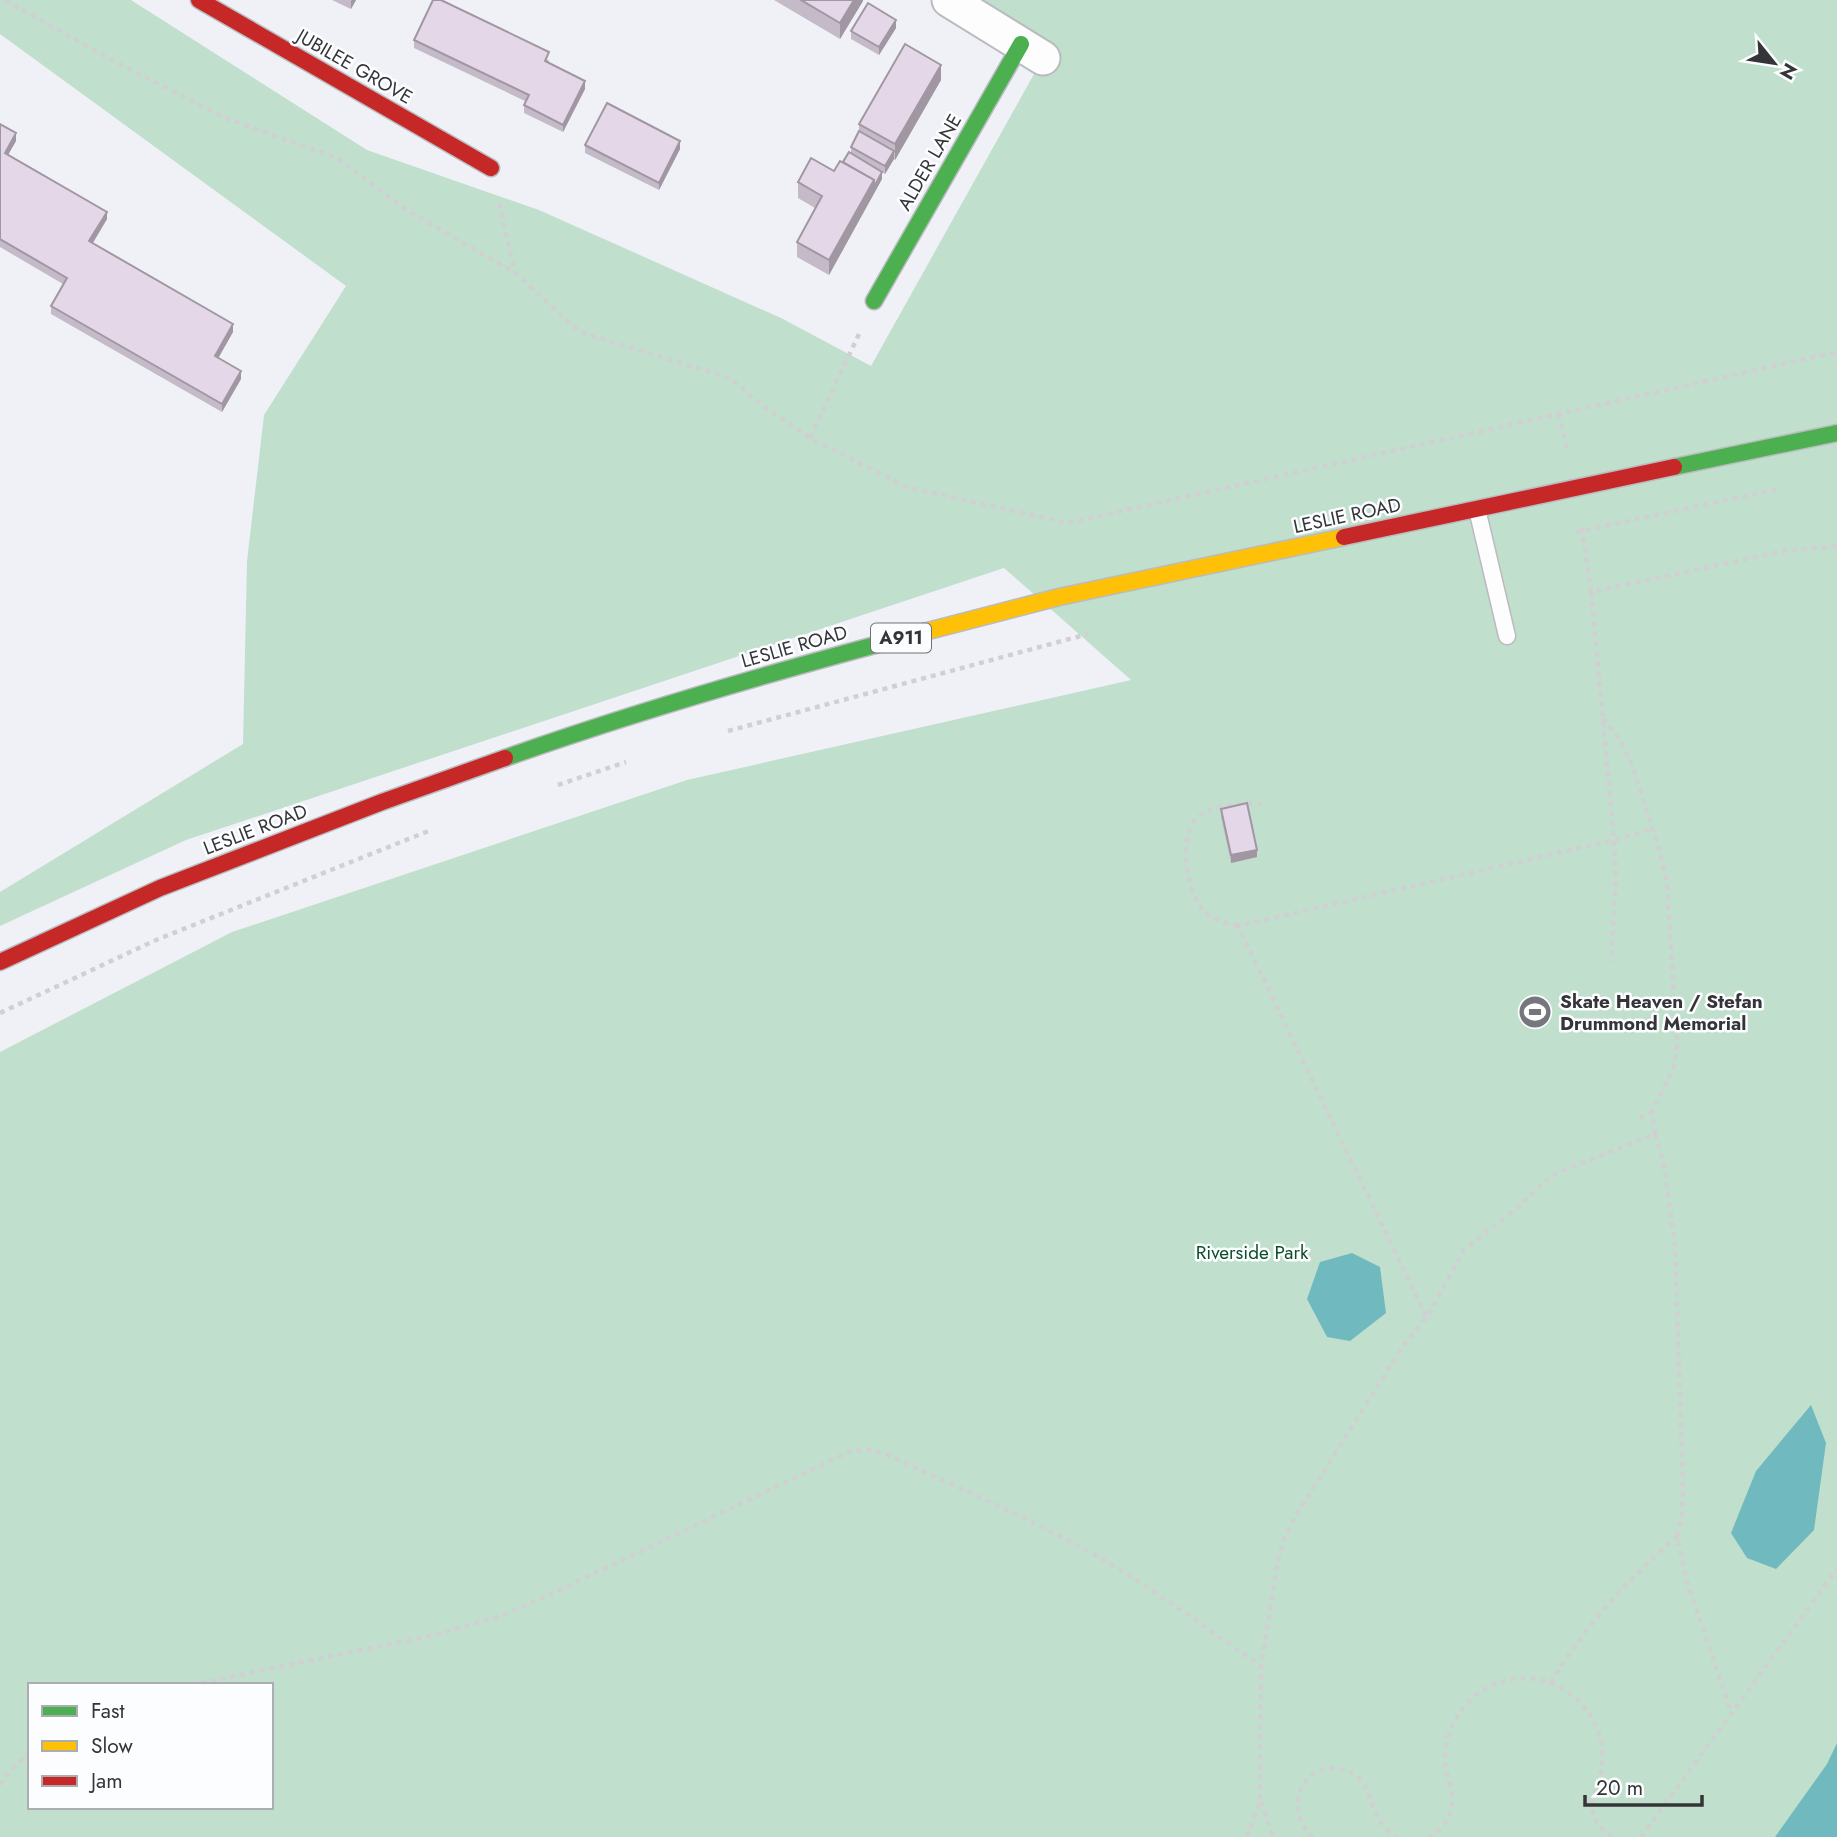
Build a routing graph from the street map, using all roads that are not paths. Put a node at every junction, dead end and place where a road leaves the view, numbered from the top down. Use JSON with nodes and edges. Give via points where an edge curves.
{"nodes":[{"id":1,"x":199,"y":0,"type":"edge"},
{"id":2,"x":949,"y":0,"type":"edge"},
{"id":3,"x":1032,"y":51,"type":"joint"},
{"id":4,"x":491,"y":168,"type":"road end"},
{"id":5,"x":874,"y":301,"type":"road end"},
{"id":6,"x":1837,"y":433,"type":"edge"},
{"id":7,"x":1477,"y":509,"type":"junction"},
{"id":8,"x":1507,"y":636,"type":"dead end"},
{"id":9,"x":0,"y":962,"type":"edge"}],
"edges":[{"from":1,"to":4,"type":"main road","name":"JUBILEE GROVE"},
{"from":2,"to":3,"type":"street"},
{"from":3,"to":5,"type":"main road","name":"ALDER LANE"},
{"from":6,"to":7,"type":"main road","name":"LESLIE ROAD","number":"A911"},
{"from":7,"to":8,"type":"lane"},
{"from":7,"to":9,"type":"main road","name":"LESLIE ROAD","number":"A911","via":[[1059,597],[793,666],[582,732],[382,802],[160,888]]}]}
